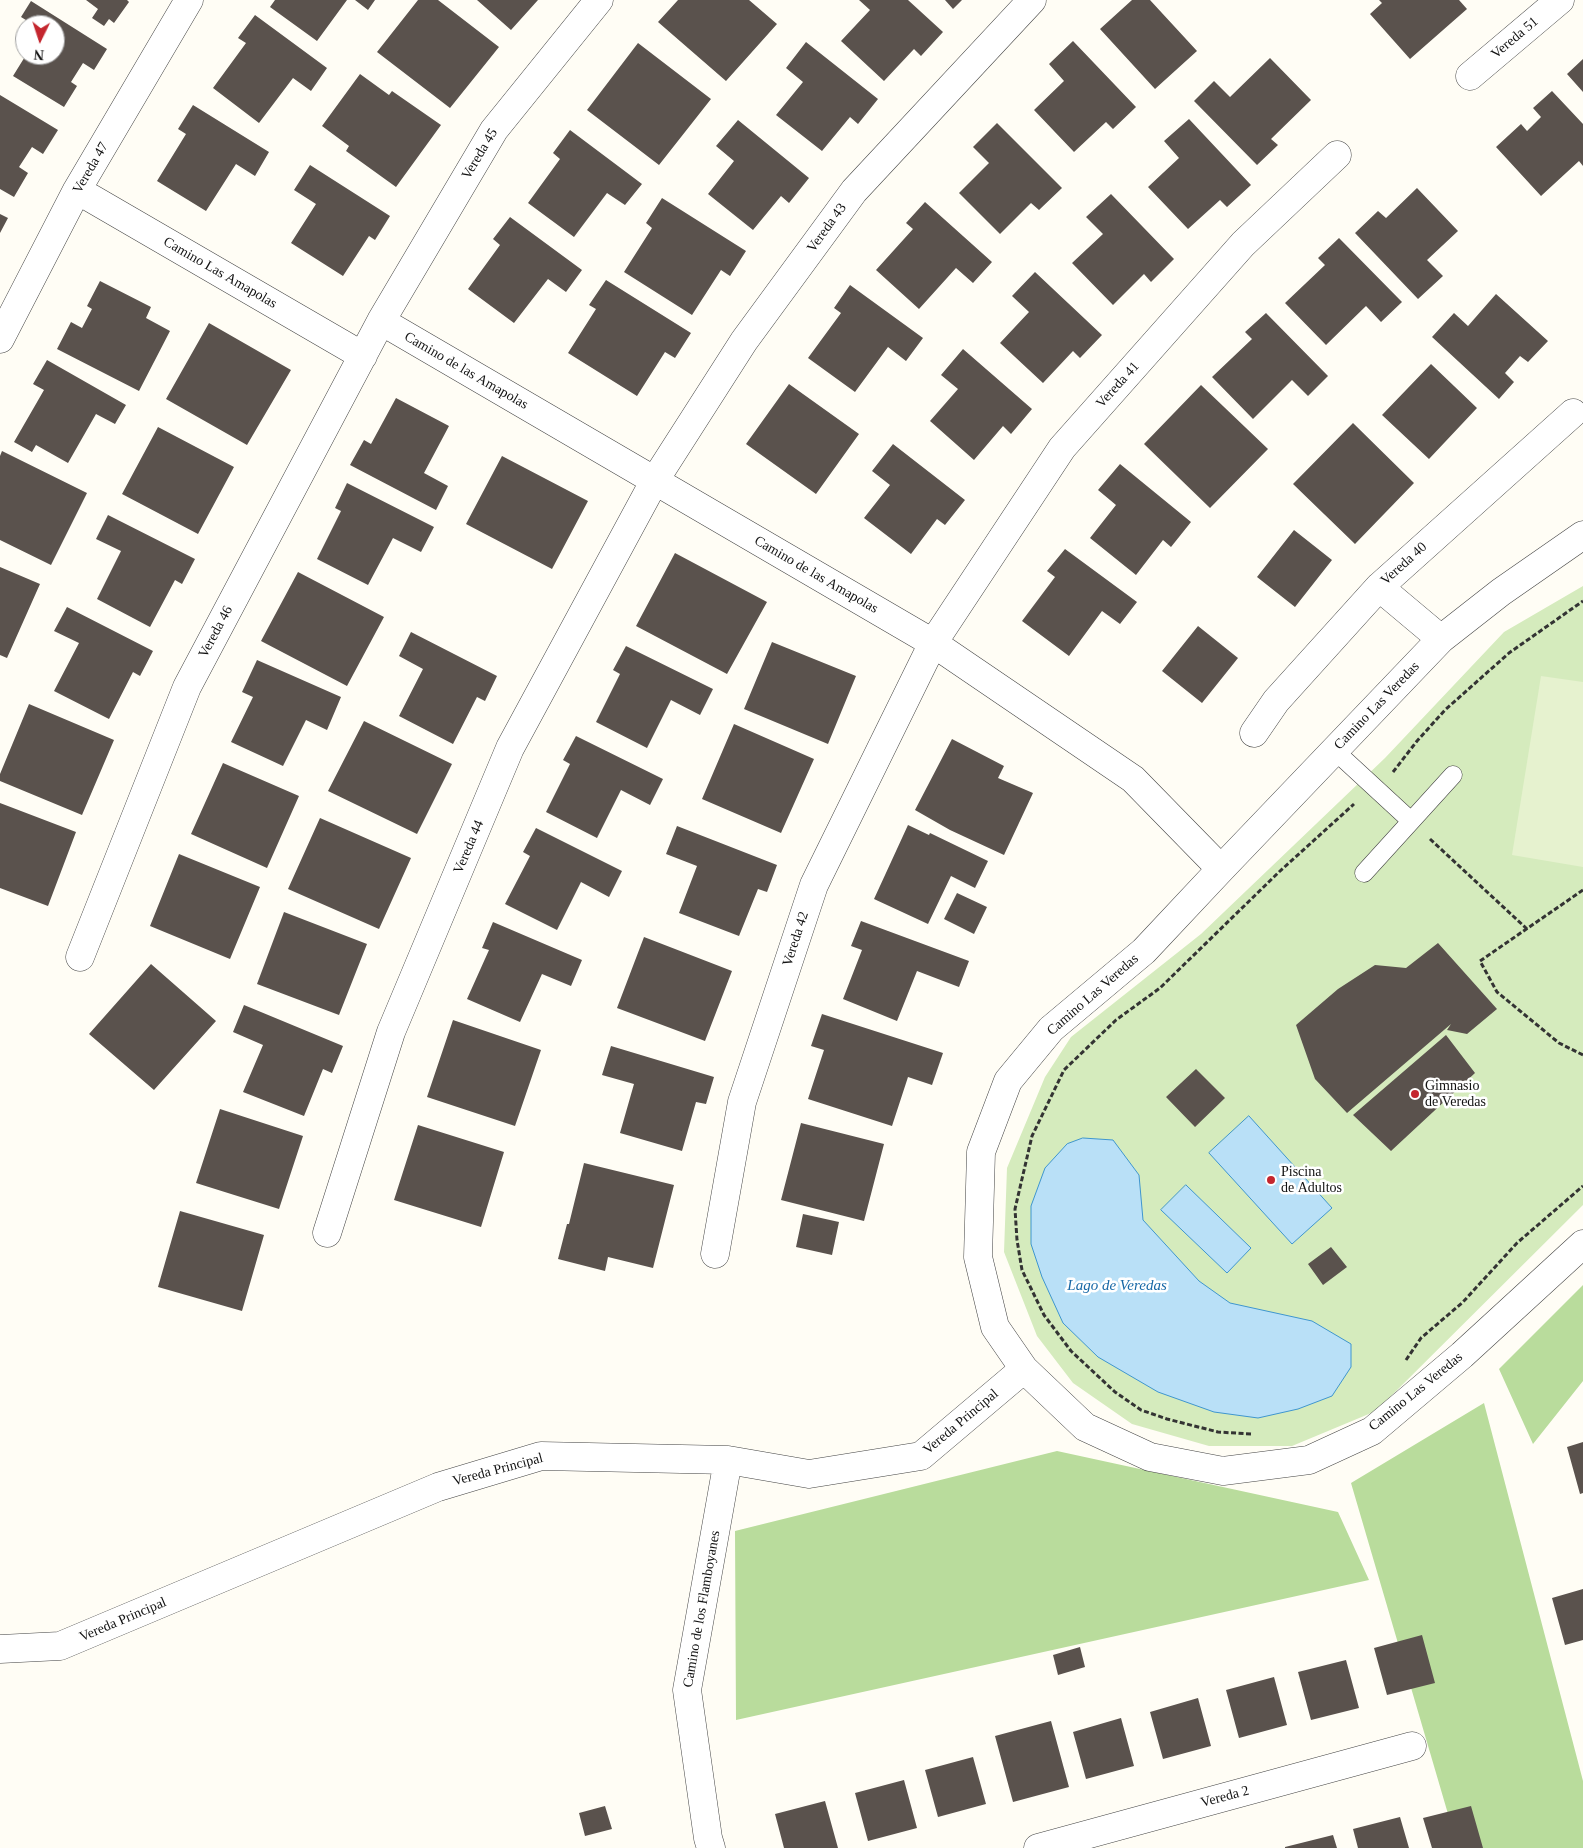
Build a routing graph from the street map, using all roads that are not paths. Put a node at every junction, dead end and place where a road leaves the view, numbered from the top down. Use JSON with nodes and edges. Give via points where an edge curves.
{"nodes":[{"id":1,"x":189,"y":0,"type":"edge"},
{"id":2,"x":599,"y":0,"type":"edge"},
{"id":3,"x":1032,"y":0,"type":"edge"},
{"id":4,"x":1560,"y":0,"type":"edge"},
{"id":5,"x":1470,"y":76,"type":"dead end"},
{"id":6,"x":1336,"y":155,"type":"dead end"},
{"id":7,"x":77,"y":190,"type":"junction"},
{"id":8,"x":381,"y":321,"type":"junction"},
{"id":9,"x":0,"y":339,"type":"edge"},
{"id":10,"x":363,"y":356,"type":"junction"},
{"id":11,"x":1573,"y":413,"type":"dead end"},
{"id":12,"x":655,"y":480,"type":"junction"},
{"id":13,"x":1583,"y":535,"type":"edge"},
{"id":14,"x":1379,"y":587,"type":"junction"},
{"id":15,"x":1441,"y":639,"type":"junction"},
{"id":16,"x":933,"y":643,"type":"junction"},
{"id":17,"x":1254,"y":733,"type":"dead end"},
{"id":18,"x":1334,"y":750,"type":"junction"},
{"id":19,"x":1453,"y":775,"type":"dead end"},
{"id":20,"x":1411,"y":821,"type":"junction"},
{"id":21,"x":1221,"y":869,"type":"junction"},
{"id":22,"x":1364,"y":873,"type":"dead end"},
{"id":23,"x":80,"y":957,"type":"dead end"},
{"id":24,"x":327,"y":1233,"type":"dead end"},
{"id":25,"x":1583,"y":1244,"type":"edge"},
{"id":26,"x":715,"y":1254,"type":"dead end"},
{"id":27,"x":1024,"y":1369,"type":"junction"},
{"id":28,"x":728,"y":1460,"type":"junction"},
{"id":29,"x":0,"y":1649,"type":"edge"},
{"id":30,"x":1412,"y":1746,"type":"dead end"},
{"id":31,"x":711,"y":1848,"type":"edge"},
{"id":32,"x":1038,"y":1848,"type":"edge"}],
"edges":[{"from":1,"to":7,"type":"street","name":"Vereda 47"},
{"from":2,"to":8,"type":"street","name":"Vereda 45","via":[[494,130]]},
{"from":3,"to":12,"type":"street","name":"Vereda 43","via":[[854,191],[744,341]]},
{"from":4,"to":5,"type":"street","name":"Vereda 51"},
{"from":6,"to":16,"type":"street","name":"Vereda 41","via":[[1243,244],[1062,448]]},
{"from":7,"to":9,"type":"street","name":"Vereda 47"},
{"from":7,"to":10,"type":"street","name":"Camino Las Amapolas"},
{"from":8,"to":10,"type":"street","name":"Vereda 46"},
{"from":8,"to":12,"type":"street","name":"Camino de las Amapolas"},
{"from":10,"to":23,"type":"street","name":"Vereda 46","via":[[187,687]]},
{"from":11,"to":14,"type":"street","name":"Vereda 40"},
{"from":12,"to":16,"type":"street","name":"Camino de las Amapolas"},
{"from":12,"to":24,"type":"street","name":"Vereda 44","via":[[510,748],[391,1032]]},
{"from":13,"to":15,"type":"street","name":"Camino Las Veredas"},
{"from":14,"to":15,"type":"street"},
{"from":14,"to":17,"type":"street","name":"Vereda 40","via":[[1276,701]]},
{"from":15,"to":18,"type":"street","name":"Camino Las Veredas"},
{"from":16,"to":21,"type":"street","name":"Camino de las Amapolas","via":[[1133,779]]},
{"from":16,"to":26,"type":"street","name":"Vereda 42","via":[[814,885],[742,1102]]},
{"from":18,"to":20,"type":"lane"},
{"from":18,"to":21,"type":"street","name":"Camino Las Veredas"},
{"from":19,"to":20,"type":"lane"},
{"from":20,"to":22,"type":"lane"},
{"from":21,"to":27,"type":"street","name":"Camino Las Veredas","via":[[1144,951],[1051,1029],[1008,1081],[982,1152],[978,1257],[995,1327]]},
{"from":25,"to":27,"type":"street","name":"Camino Las Veredas","via":[[1462,1356],[1372,1431],[1309,1460],[1224,1471],[1150,1457],[1085,1427]]},
{"from":27,"to":28,"type":"street","name":"Vereda Principal","via":[[921,1456],[809,1474]]},
{"from":28,"to":29,"type":"street","name":"Vereda Principal","via":[[541,1456],[438,1487],[60,1646]]},
{"from":28,"to":31,"type":"street","name":"Camino de los Flamboyanes","via":[[687,1690]]},
{"from":30,"to":32,"type":"street","name":"Vereda 2"}]}
